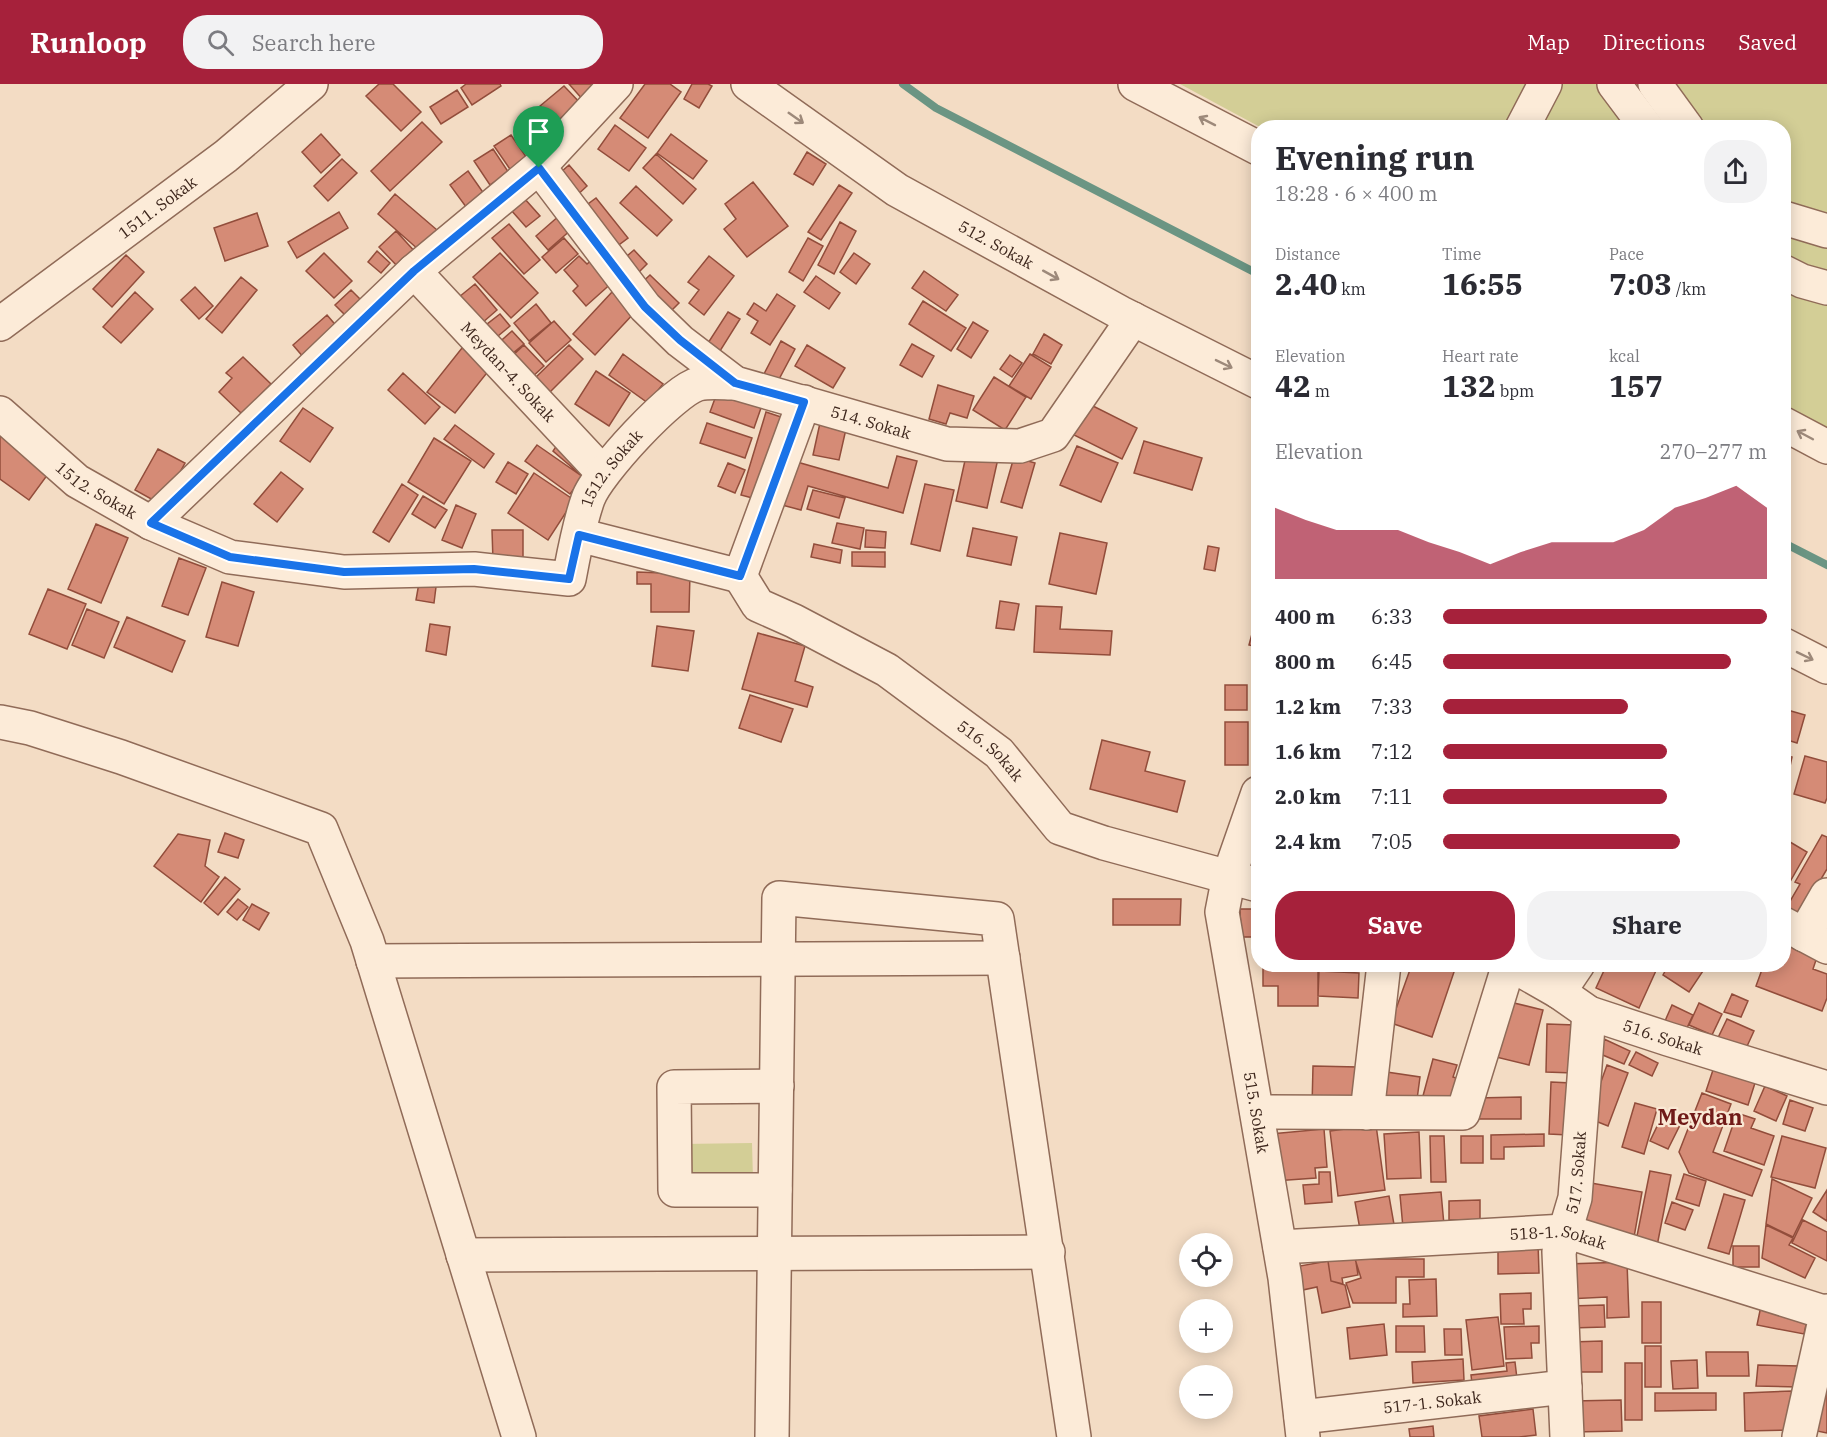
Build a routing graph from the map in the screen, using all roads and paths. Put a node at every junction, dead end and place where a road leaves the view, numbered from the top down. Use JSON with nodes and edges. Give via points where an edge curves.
{"nodes":[{"id":1,"x":310,"y":84,"type":"edge"},
{"id":2,"x":616,"y":84,"type":"edge"},
{"id":3,"x":748,"y":84,"type":"edge"},
{"id":4,"x":1135,"y":84,"type":"edge"},
{"id":5,"x":1545,"y":84,"type":"edge"},
{"id":6,"x":1614,"y":84,"type":"edge"},
{"id":7,"x":1654,"y":84,"type":"edge"},
{"id":8,"x":1526,"y":120,"type":"edge"},
{"id":9,"x":1641,"y":120,"type":"edge"},
{"id":10,"x":1681,"y":120,"type":"edge"},
{"id":11,"x":1251,"y":144,"type":"edge"},
{"id":12,"x":539,"y":168,"type":"junction"},
{"id":13,"x":1791,"y":220,"type":"edge"},
{"id":14,"x":1827,"y":231,"type":"edge"},
{"id":15,"x":414,"y":271,"type":"junction"},
{"id":16,"x":1791,"y":276,"type":"edge"},
{"id":17,"x":1827,"y":288,"type":"edge"},
{"id":18,"x":1133,"y":319,"type":"junction"},
{"id":19,"x":0,"y":324,"type":"edge"},
{"id":20,"x":1251,"y":378,"type":"edge"},
{"id":21,"x":735,"y":383,"type":"junction"},
{"id":22,"x":804,"y":402,"type":"junction"},
{"id":23,"x":0,"y":413,"type":"edge"},
{"id":24,"x":1791,"y":428,"type":"edge"},
{"id":25,"x":1827,"y":447,"type":"edge"},
{"id":26,"x":603,"y":473,"type":"junction"},
{"id":27,"x":151,"y":523,"type":"junction"},
{"id":28,"x":579,"y":535,"type":"junction"},
{"id":29,"x":740,"y":576,"type":"junction"},
{"id":30,"x":1791,"y":649,"type":"edge"},
{"id":31,"x":1827,"y":667,"type":"edge"},
{"id":32,"x":0,"y":722,"type":"edge"},
{"id":33,"x":1251,"y":836,"type":"edge"},
{"id":34,"x":1244,"y":880,"type":"edge"},
{"id":35,"x":1827,"y":895,"type":"edge"},
{"id":36,"x":1805,"y":936,"type":"edge"},
{"id":37,"x":1003,"y":958,"type":"junction"},
{"id":38,"x":778,"y":959,"type":"junction"},
{"id":39,"x":373,"y":961,"type":"junction"},
{"id":40,"x":1383,"y":972,"type":"edge"},
{"id":41,"x":1507,"y":972,"type":"edge"},
{"id":42,"x":1523,"y":972,"type":"edge"},
{"id":43,"x":1572,"y":972,"type":"edge"},
{"id":44,"x":1558,"y":992,"type":"junction"},
{"id":45,"x":1589,"y":1013,"type":"junction"},
{"id":46,"x":777,"y":1086,"type":"junction"},
{"id":47,"x":1827,"y":1088,"type":"edge"},
{"id":48,"x":1257,"y":1112,"type":"junction"},
{"id":49,"x":1367,"y":1113,"type":"junction"},
{"id":50,"x":775,"y":1190,"type":"junction"},
{"id":51,"x":1565,"y":1231,"type":"junction"},
{"id":52,"x":1280,"y":1247,"type":"junction"},
{"id":53,"x":1048,"y":1252,"type":"junction"},
{"id":54,"x":774,"y":1253,"type":"junction"},
{"id":55,"x":463,"y":1255,"type":"junction"},
{"id":56,"x":1827,"y":1312,"type":"edge"},
{"id":57,"x":1565,"y":1388,"type":"junction"},
{"id":58,"x":1302,"y":1427,"type":"edge"},
{"id":59,"x":519,"y":1437,"type":"edge"},
{"id":60,"x":772,"y":1437,"type":"edge"},
{"id":61,"x":1074,"y":1437,"type":"edge"},
{"id":62,"x":1566,"y":1437,"type":"edge"},
{"id":63,"x":1799,"y":1437,"type":"edge"}],
"edges":[{"from":1,"to":19,"type":"street","name":"1511. Sokak","via":[[226,156]]},
{"from":2,"to":12,"type":"street"},
{"from":3,"to":18,"type":"street","name":"512. Sokak","one_way":true,"via":[[897,190]]},
{"from":11,"to":4,"type":"street","one_way":true},
{"from":5,"to":8,"type":"street"},
{"from":6,"to":9,"type":"street"},
{"from":7,"to":10,"type":"street"},
{"from":12,"to":15,"type":"street"},
{"from":12,"to":21,"type":"street","name":"514. Sokak","via":[[645,307]]},
{"from":13,"to":14,"type":"street"},
{"from":15,"to":26,"type":"street","name":"Meydan-4. Sokak"},
{"from":15,"to":27,"type":"street"},
{"from":16,"to":17,"type":"street"},
{"from":18,"to":20,"type":"street","name":"512. Sokak","one_way":true},
{"from":18,"to":22,"type":"street","name":"514. Sokak","via":[[1053,435],[1020,446],[947,444]]},
{"from":21,"to":22,"type":"street","name":"514. Sokak"},
{"from":21,"to":26,"type":"street","name":"1512. Sokak","via":[[698,384],[676,396]]},
{"from":22,"to":29,"type":"street"},
{"from":23,"to":27,"type":"street","name":"1512. Sokak","via":[[77,481]]},
{"from":25,"to":24,"type":"street","one_way":true},
{"from":26,"to":28,"type":"street","name":"1512. Sokak","via":[[588,497]]},
{"from":27,"to":28,"type":"street","name":"1512. Sokak","via":[[230,557],[344,572],[474,569],[569,579]]},
{"from":28,"to":29,"type":"street"},
{"from":29,"to":34,"type":"street","name":"516. Sokak","via":[[758,605],[887,670],[999,753],[1060,828]]},
{"from":30,"to":31,"type":"street","one_way":true},
{"from":32,"to":39,"type":"street","via":[[121,757],[321,829]]},
{"from":33,"to":34,"type":"street","name":"515. Sokak"},
{"from":34,"to":48,"type":"street","name":"515. Sokak","via":[[1222,912]]},
{"from":35,"to":36,"type":"street"},
{"from":37,"to":38,"type":"street"},
{"from":37,"to":38,"type":"street","via":[[997,919],[779,898]]},
{"from":37,"to":53,"type":"street"},
{"from":38,"to":39,"type":"street"},
{"from":38,"to":46,"type":"street"},
{"from":39,"to":55,"type":"street"},
{"from":40,"to":49,"type":"street"},
{"from":41,"to":49,"type":"street","via":[[1463,1113]]},
{"from":42,"to":44,"type":"street","name":"516. Sokak"},
{"from":43,"to":44,"type":"street"},
{"from":44,"to":45,"type":"street","name":"516. Sokak"},
{"from":45,"to":47,"type":"street","name":"516. Sokak"},
{"from":45,"to":51,"type":"street","name":"517. Sokak","via":[[1575,1198]]},
{"from":46,"to":50,"type":"street"},
{"from":46,"to":50,"type":"street","via":[[674,1087],[675,1190]]},
{"from":48,"to":49,"type":"street"},
{"from":48,"to":52,"type":"street","name":"515. Sokak"},
{"from":50,"to":54,"type":"street"},
{"from":51,"to":52,"type":"street","name":"518-1. Sokak"},
{"from":51,"to":56,"type":"street","name":"518-1. Sokak"},
{"from":51,"to":57,"type":"street","name":"517. Sokak","via":[[1559,1252]]},
{"from":52,"to":58,"type":"street","name":"515. Sokak"},
{"from":53,"to":54,"type":"street"},
{"from":53,"to":61,"type":"street"},
{"from":54,"to":55,"type":"street"},
{"from":54,"to":60,"type":"street"},
{"from":55,"to":59,"type":"street"},
{"from":56,"to":63,"type":"street"},
{"from":57,"to":58,"type":"street","name":"517-1. Sokak"},
{"from":57,"to":62,"type":"street","name":"517. Sokak"}]}
